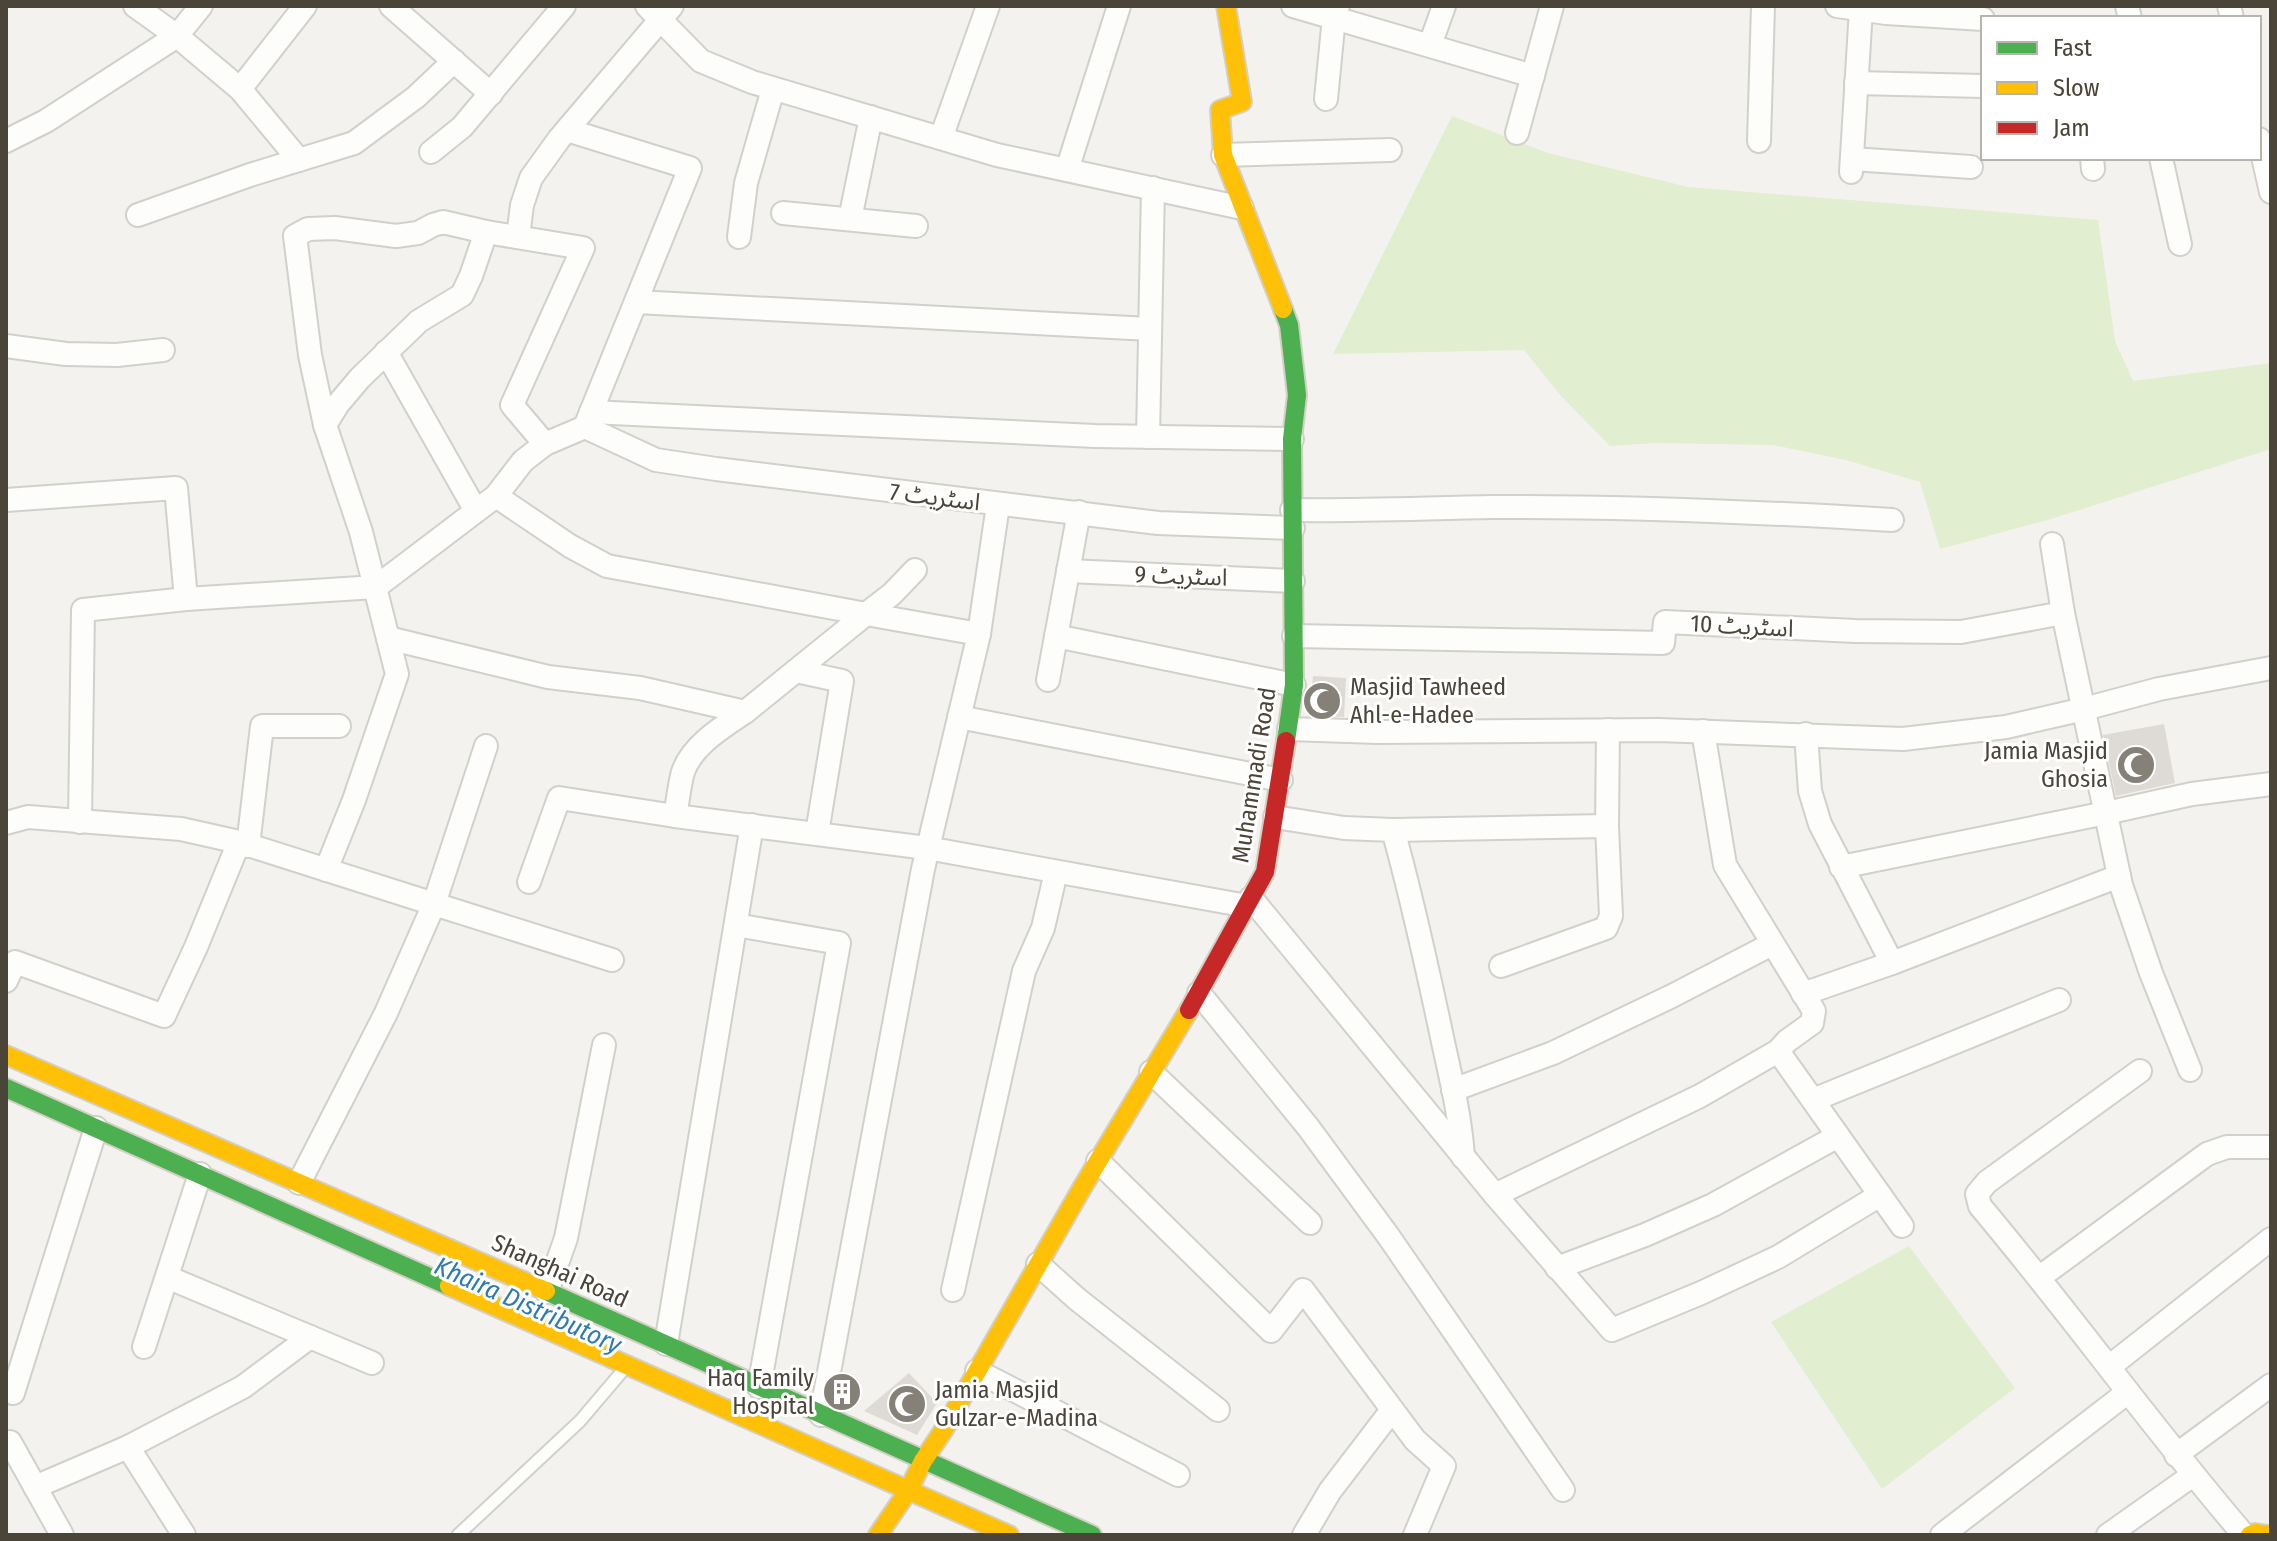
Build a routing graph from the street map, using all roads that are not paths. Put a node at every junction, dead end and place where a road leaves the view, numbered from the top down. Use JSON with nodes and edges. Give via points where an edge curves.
{"nodes":[{"id":1,"x":135,"y":6,"type":"edge"},
{"id":2,"x":201,"y":6,"type":"edge"},
{"id":3,"x":305,"y":6,"type":"edge"},
{"id":4,"x":391,"y":6,"type":"edge"},
{"id":5,"x":564,"y":6,"type":"edge"},
{"id":6,"x":988,"y":6,"type":"edge"},
{"id":7,"x":1119,"y":6,"type":"edge"},
{"id":8,"x":1226,"y":6,"type":"edge"},
{"id":9,"x":1293,"y":6,"type":"edge"},
{"id":10,"x":1444,"y":6,"type":"edge"},
{"id":11,"x":1552,"y":6,"type":"edge"},
{"id":12,"x":1763,"y":6,"type":"edge"},
{"id":13,"x":1837,"y":6,"type":"edge"},
{"id":14,"x":1861,"y":9,"type":"junction"},
{"id":15,"x":660,"y":11,"type":"edge"},
{"id":16,"x":1336,"y":12,"type":"edge"},
{"id":17,"x":1981,"y":19,"type":"edge"},
{"id":18,"x":177,"y":36,"type":"junction"},
{"id":19,"x":1430,"y":45,"type":"junction"},
{"id":20,"x":454,"y":61,"type":"junction"},
{"id":21,"x":1533,"y":76,"type":"junction"},
{"id":22,"x":1856,"y":83,"type":"junction"},
{"id":23,"x":1981,"y":86,"type":"edge"},
{"id":24,"x":240,"y":89,"type":"junction"},
{"id":25,"x":773,"y":89,"type":"junction"},
{"id":26,"x":491,"y":94,"type":"junction"},
{"id":27,"x":1326,"y":99,"type":"dead end"},
{"id":28,"x":871,"y":117,"type":"junction"},
{"id":29,"x":567,"y":130,"type":"junction"},
{"id":30,"x":1517,"y":133,"type":"dead end"},
{"id":31,"x":941,"y":138,"type":"junction"},
{"id":32,"x":6,"y":141,"type":"edge"},
{"id":33,"x":1759,"y":141,"type":"dead end"},
{"id":34,"x":2261,"y":148,"type":"edge"},
{"id":35,"x":1390,"y":150,"type":"dead end"},
{"id":36,"x":431,"y":152,"type":"dead end"},
{"id":37,"x":1223,"y":155,"type":"junction"},
{"id":38,"x":299,"y":160,"type":"junction"},
{"id":39,"x":2161,"y":160,"type":"edge"},
{"id":40,"x":1971,"y":167,"type":"dead end"},
{"id":41,"x":1067,"y":170,"type":"junction"},
{"id":42,"x":1153,"y":188,"type":"junction"},
{"id":43,"x":2271,"y":192,"type":"edge"},
{"id":44,"x":1242,"y":208,"type":"junction"},
{"id":45,"x":783,"y":213,"type":"dead end"},
{"id":46,"x":138,"y":215,"type":"dead end"},
{"id":47,"x":850,"y":219,"type":"junction"},
{"id":48,"x":916,"y":226,"type":"dead end"},
{"id":49,"x":486,"y":232,"type":"junction"},
{"id":50,"x":518,"y":237,"type":"junction"},
{"id":51,"x":739,"y":237,"type":"dead end"},
{"id":52,"x":2180,"y":244,"type":"dead end"},
{"id":53,"x":636,"y":302,"type":"junction"},
{"id":54,"x":1150,"y":329,"type":"junction"},
{"id":55,"x":6,"y":346,"type":"edge"},
{"id":56,"x":163,"y":350,"type":"dead end"},
{"id":57,"x":386,"y":352,"type":"junction"},
{"id":58,"x":588,"y":420,"type":"junction"},
{"id":59,"x":325,"y":425,"type":"junction"},
{"id":60,"x":1148,"y":437,"type":"junction"},
{"id":61,"x":1292,"y":439,"type":"junction"},
{"id":62,"x":545,"y":444,"type":"junction"},
{"id":63,"x":496,"y":496,"type":"junction"},
{"id":64,"x":6,"y":500,"type":"edge"},
{"id":65,"x":998,"y":505,"type":"junction"},
{"id":66,"x":476,"y":511,"type":"junction"},
{"id":67,"x":1079,"y":512,"type":"junction"},
{"id":68,"x":1292,"y":519,"type":"junction"},
{"id":69,"x":1892,"y":520,"type":"dead end"},
{"id":70,"x":2052,"y":544,"type":"dead end"},
{"id":71,"x":915,"y":570,"type":"dead end"},
{"id":72,"x":1068,"y":571,"type":"junction"},
{"id":73,"x":1293,"y":581,"type":"junction"},
{"id":74,"x":376,"y":587,"type":"junction"},
{"id":75,"x":186,"y":599,"type":"junction"},
{"id":76,"x":2063,"y":613,"type":"junction"},
{"id":77,"x":866,"y":614,"type":"junction"},
{"id":78,"x":979,"y":634,"type":"junction"},
{"id":79,"x":1056,"y":636,"type":"junction"},
{"id":80,"x":1294,"y":636,"type":"junction"},
{"id":81,"x":388,"y":638,"type":"junction"},
{"id":82,"x":2271,"y":668,"type":"edge"},
{"id":83,"x":796,"y":671,"type":"junction"},
{"id":84,"x":1048,"y":680,"type":"dead end"},
{"id":85,"x":1294,"y":685,"type":"junction"},
{"id":86,"x":2084,"y":709,"type":"junction"},
{"id":87,"x":745,"y":712,"type":"junction"},
{"id":88,"x":959,"y":717,"type":"junction"},
{"id":89,"x":339,"y":726,"type":"dead end"},
{"id":90,"x":1289,"y":729,"type":"junction"},
{"id":91,"x":1608,"y":730,"type":"junction"},
{"id":92,"x":1703,"y":731,"type":"junction"},
{"id":93,"x":1806,"y":734,"type":"junction"},
{"id":94,"x":486,"y":746,"type":"dead end"},
{"id":95,"x":1281,"y":780,"type":"junction"},
{"id":96,"x":2271,"y":784,"type":"edge"},
{"id":97,"x":2106,"y":813,"type":"junction"},
{"id":98,"x":675,"y":816,"type":"junction"},
{"id":99,"x":1275,"y":817,"type":"junction"},
{"id":100,"x":80,"y":822,"type":"junction"},
{"id":101,"x":6,"y":823,"type":"edge"},
{"id":102,"x":752,"y":825,"type":"junction"},
{"id":103,"x":1607,"y":826,"type":"junction"},
{"id":104,"x":1393,"y":830,"type":"junction"},
{"id":105,"x":817,"y":833,"type":"junction"},
{"id":106,"x":243,"y":844,"type":"junction"},
{"id":107,"x":927,"y":848,"type":"junction"},
{"id":108,"x":1841,"y":867,"type":"junction"},
{"id":109,"x":326,"y":870,"type":"junction"},
{"id":110,"x":1056,"y":872,"type":"junction"},
{"id":111,"x":2119,"y":876,"type":"junction"},
{"id":112,"x":529,"y":882,"type":"dead end"},
{"id":113,"x":1249,"y":902,"type":"junction"},
{"id":114,"x":434,"y":904,"type":"junction"},
{"id":115,"x":736,"y":925,"type":"junction"},
{"id":116,"x":1772,"y":944,"type":"junction"},
{"id":117,"x":612,"y":960,"type":"dead end"},
{"id":118,"x":1892,"y":963,"type":"junction"},
{"id":119,"x":1501,"y":966,"type":"dead end"},
{"id":120,"x":6,"y":981,"type":"edge"},
{"id":121,"x":1199,"y":993,"type":"junction"},
{"id":122,"x":1803,"y":994,"type":"junction"},
{"id":123,"x":2059,"y":1000,"type":"dead end"},
{"id":124,"x":604,"y":1045,"type":"dead end"},
{"id":125,"x":1778,"y":1051,"type":"junction"},
{"id":126,"x":6,"y":1055,"type":"edge"},
{"id":127,"x":2190,"y":1070,"type":"dead end"},
{"id":128,"x":2140,"y":1071,"type":"dead end"},
{"id":129,"x":1151,"y":1072,"type":"junction"},
{"id":130,"x":6,"y":1088,"type":"edge"},
{"id":131,"x":1453,"y":1090,"type":"junction"},
{"id":132,"x":1813,"y":1100,"type":"junction"},
{"id":133,"x":96,"y":1128,"type":"junction"},
{"id":134,"x":1838,"y":1136,"type":"junction"},
{"id":135,"x":2271,"y":1147,"type":"edge"},
{"id":136,"x":1463,"y":1157,"type":"junction"},
{"id":137,"x":1098,"y":1161,"type":"junction"},
{"id":138,"x":200,"y":1174,"type":"junction"},
{"id":139,"x":299,"y":1183,"type":"junction"},
{"id":140,"x":1495,"y":1195,"type":"junction"},
{"id":141,"x":1880,"y":1195,"type":"junction"},
{"id":142,"x":1310,"y":1223,"type":"dead end"},
{"id":143,"x":1902,"y":1226,"type":"dead end"},
{"id":144,"x":2271,"y":1239,"type":"edge"},
{"id":145,"x":1038,"y":1264,"type":"junction"},
{"id":146,"x":1557,"y":1268,"type":"junction"},
{"id":147,"x":167,"y":1277,"type":"junction"},
{"id":148,"x":2040,"y":1277,"type":"junction"},
{"id":149,"x":953,"y":1290,"type":"dead end"},
{"id":150,"x":547,"y":1292,"type":"junction"},
{"id":151,"x":310,"y":1337,"type":"junction"},
{"id":152,"x":666,"y":1344,"type":"junction"},
{"id":153,"x":144,"y":1347,"type":"dead end"},
{"id":154,"x":372,"y":1363,"type":"dead end"},
{"id":155,"x":628,"y":1365,"type":"junction"},
{"id":156,"x":2109,"y":1367,"type":"junction"},
{"id":157,"x":977,"y":1371,"type":"junction"},
{"id":158,"x":2271,"y":1385,"type":"edge"},
{"id":159,"x":759,"y":1387,"type":"junction"},
{"id":160,"x":2128,"y":1392,"type":"junction"},
{"id":161,"x":13,"y":1393,"type":"dead end"},
{"id":162,"x":1218,"y":1410,"type":"dead end"},
{"id":163,"x":1392,"y":1410,"type":"junction"},
{"id":164,"x":821,"y":1415,"type":"junction"},
{"id":165,"x":10,"y":1442,"type":"dead end"},
{"id":166,"x":128,"y":1447,"type":"junction"},
{"id":167,"x":2176,"y":1455,"type":"junction"},
{"id":168,"x":1178,"y":1475,"type":"dead end"},
{"id":169,"x":2193,"y":1475,"type":"junction"},
{"id":170,"x":916,"y":1476,"type":"junction"},
{"id":171,"x":35,"y":1487,"type":"junction"},
{"id":172,"x":1563,"y":1490,"type":"dead end"},
{"id":173,"x":62,"y":1535,"type":"edge"},
{"id":174,"x":184,"y":1535,"type":"edge"},
{"id":175,"x":458,"y":1535,"type":"edge"},
{"id":176,"x":878,"y":1535,"type":"edge"},
{"id":177,"x":1009,"y":1535,"type":"edge"},
{"id":178,"x":1092,"y":1535,"type":"edge"},
{"id":179,"x":1304,"y":1535,"type":"edge"},
{"id":180,"x":1415,"y":1535,"type":"edge"},
{"id":181,"x":1942,"y":1535,"type":"edge"},
{"id":182,"x":2108,"y":1535,"type":"edge"},
{"id":183,"x":2247,"y":1535,"type":"edge"},
{"id":184,"x":2268,"y":1535,"type":"edge"}],
"edges":[{"from":1,"to":18,"type":"street"},
{"from":2,"to":18,"type":"street"},
{"from":3,"to":24,"type":"street"},
{"from":4,"to":20,"type":"street"},
{"from":5,"to":26,"type":"street"},
{"from":6,"to":31,"type":"street"},
{"from":7,"to":41,"type":"street"},
{"from":8,"to":37,"type":"main road","name":"Muhammadi Road","via":[[1242,102],[1220,110]]},
{"from":9,"to":16,"type":"street"},
{"from":10,"to":19,"type":"street"},
{"from":11,"to":21,"type":"street"},
{"from":12,"to":33,"type":"street"},
{"from":13,"to":14,"type":"street"},
{"from":14,"to":17,"type":"street"},
{"from":14,"to":22,"type":"street"},
{"from":15,"to":25,"type":"street","via":[[701,61]]},
{"from":15,"to":29,"type":"street"},
{"from":16,"to":19,"type":"street"},
{"from":16,"to":27,"type":"street"},
{"from":18,"to":24,"type":"street"},
{"from":18,"to":32,"type":"street"},
{"from":19,"to":21,"type":"street"},
{"from":20,"to":26,"type":"street"},
{"from":20,"to":38,"type":"street","via":[[354,143]]},
{"from":21,"to":30,"type":"street"},
{"from":22,"to":23,"type":"street"},
{"from":22,"to":40,"type":"street","via":[[1852,165]]},
{"from":24,"to":38,"type":"street"},
{"from":25,"to":28,"type":"street"},
{"from":25,"to":51,"type":"street","via":[[746,183]]},
{"from":26,"to":36,"type":"street"},
{"from":28,"to":31,"type":"street"},
{"from":28,"to":47,"type":"street"},
{"from":29,"to":50,"type":"street","via":[[531,178]]},
{"from":29,"to":53,"type":"street","via":[[690,168]]},
{"from":31,"to":41,"type":"street"},
{"from":34,"to":43,"type":"street"},
{"from":35,"to":37,"type":"street"},
{"from":37,"to":44,"type":"main road","name":"Muhammadi Road"},
{"from":38,"to":46,"type":"street"},
{"from":39,"to":52,"type":"street"},
{"from":41,"to":42,"type":"street"},
{"from":42,"to":44,"type":"street"},
{"from":42,"to":54,"type":"street"},
{"from":44,"to":61,"type":"main road","name":"Muhammadi Road","via":[[1289,325],[1297,395]]},
{"from":45,"to":47,"type":"street"},
{"from":47,"to":48,"type":"street"},
{"from":49,"to":50,"type":"street"},
{"from":49,"to":57,"type":"street","via":[[462,295],[419,321]]},
{"from":49,"to":59,"type":"street","via":[[443,222],[396,236],[335,228],[308,229],[295,236]]},
{"from":50,"to":62,"type":"street","via":[[583,248],[512,405]]},
{"from":53,"to":54,"type":"street"},
{"from":53,"to":58,"type":"street"},
{"from":54,"to":60,"type":"street"},
{"from":55,"to":56,"type":"street","via":[[66,354]]},
{"from":57,"to":59,"type":"street"},
{"from":57,"to":66,"type":"street"},
{"from":58,"to":60,"type":"street"},
{"from":58,"to":62,"type":"street"},
{"from":58,"to":65,"type":"street","name":"اسٹریٹ 7","via":[[656,460]]},
{"from":59,"to":74,"type":"street"},
{"from":60,"to":61,"type":"street"},
{"from":61,"to":68,"type":"main road","name":"Muhammadi Road"},
{"from":62,"to":63,"type":"street","via":[[523,461]]},
{"from":63,"to":66,"type":"street"},
{"from":63,"to":77,"type":"street","via":[[607,566]]},
{"from":64,"to":75,"type":"street","via":[[176,488]]},
{"from":65,"to":67,"type":"street","name":"اسٹریٹ 7"},
{"from":65,"to":78,"type":"street"},
{"from":66,"to":74,"type":"street"},
{"from":67,"to":68,"type":"street","name":"اسٹریٹ 7","via":[[1158,523]]},
{"from":67,"to":72,"type":"street"},
{"from":68,"to":69,"type":"street","name":"اسٹریٹ 7","via":[[1357,511],[1494,507],[1726,510]]},
{"from":68,"to":73,"type":"main road","name":"Muhammadi Road"},
{"from":70,"to":76,"type":"street"},
{"from":71,"to":77,"type":"street"},
{"from":72,"to":73,"type":"street","name":"اسٹریٹ 9"},
{"from":72,"to":79,"type":"street"},
{"from":73,"to":80,"type":"main road","name":"Muhammadi Road"},
{"from":74,"to":75,"type":"street"},
{"from":74,"to":81,"type":"street"},
{"from":75,"to":100,"type":"street","via":[[83,610]]},
{"from":76,"to":80,"type":"street","name":"اسٹریٹ 10","via":[[1961,632],[1665,622],[1663,643]]},
{"from":76,"to":86,"type":"street"},
{"from":77,"to":78,"type":"street"},
{"from":77,"to":83,"type":"street"},
{"from":78,"to":88,"type":"street"},
{"from":79,"to":84,"type":"street"},
{"from":79,"to":85,"type":"street"},
{"from":80,"to":85,"type":"main road","name":"Muhammadi Road"},
{"from":81,"to":87,"type":"street","via":[[548,677],[640,688]]},
{"from":81,"to":109,"type":"street","via":[[397,674]]},
{"from":82,"to":86,"type":"street"},
{"from":83,"to":87,"type":"street"},
{"from":83,"to":105,"type":"street","via":[[842,681]]},
{"from":85,"to":90,"type":"main road","name":"Muhammadi Road"},
{"from":86,"to":93,"type":"street","via":[[2006,727],[1903,739]]},
{"from":86,"to":97,"type":"street"},
{"from":87,"to":98,"type":"street","via":[[694,753],[684,769]]},
{"from":88,"to":95,"type":"street"},
{"from":88,"to":107,"type":"street"},
{"from":89,"to":106,"type":"street","via":[[262,726]]},
{"from":90,"to":91,"type":"street"},
{"from":90,"to":95,"type":"main road","name":"Muhammadi Road"},
{"from":91,"to":92,"type":"street"},
{"from":91,"to":103,"type":"street"},
{"from":92,"to":93,"type":"street"},
{"from":92,"to":116,"type":"street","via":[[1725,865]]},
{"from":93,"to":108,"type":"street","via":[[1810,791]]},
{"from":94,"to":114,"type":"street"},
{"from":95,"to":99,"type":"main road","name":"Muhammadi Road"},
{"from":96,"to":97,"type":"street"},
{"from":97,"to":108,"type":"street"},
{"from":97,"to":111,"type":"street"},
{"from":98,"to":102,"type":"street"},
{"from":98,"to":112,"type":"street","via":[[559,798]]},
{"from":99,"to":104,"type":"street"},
{"from":99,"to":113,"type":"main road","name":"Muhammadi Road","via":[[1265,872]]},
{"from":100,"to":101,"type":"street","via":[[28,817]]},
{"from":100,"to":106,"type":"street","via":[[181,829]]},
{"from":102,"to":105,"type":"street"},
{"from":102,"to":115,"type":"street"},
{"from":103,"to":104,"type":"street"},
{"from":103,"to":119,"type":"street","via":[[1611,916],[1606,928]]},
{"from":104,"to":131,"type":"street"},
{"from":105,"to":107,"type":"street"},
{"from":106,"to":109,"type":"street"},
{"from":106,"to":120,"type":"street","via":[[164,1016],[15,962]]},
{"from":107,"to":110,"type":"street"},
{"from":107,"to":164,"type":"street"},
{"from":108,"to":118,"type":"street"},
{"from":109,"to":114,"type":"street"},
{"from":110,"to":113,"type":"street"},
{"from":110,"to":149,"type":"street","via":[[1043,928],[1024,971]]},
{"from":111,"to":118,"type":"street"},
{"from":111,"to":127,"type":"street"},
{"from":113,"to":121,"type":"main road","name":"Muhammadi Road"},
{"from":113,"to":136,"type":"street"},
{"from":114,"to":117,"type":"street"},
{"from":114,"to":139,"type":"street","via":[[386,1013]]},
{"from":115,"to":152,"type":"street"},
{"from":115,"to":159,"type":"street","via":[[839,943]]},
{"from":116,"to":122,"type":"street"},
{"from":116,"to":131,"type":"street","via":[[1553,1053]]},
{"from":118,"to":122,"type":"street"},
{"from":121,"to":129,"type":"main road","name":"Muhammadi Road"},
{"from":121,"to":172,"type":"street","via":[[1389,1237]]},
{"from":122,"to":125,"type":"street","via":[[1814,1011],[1812,1023]]},
{"from":123,"to":132,"type":"street"},
{"from":124,"to":150,"type":"street","via":[[566,1238]]},
{"from":125,"to":132,"type":"street"},
{"from":125,"to":140,"type":"street","via":[[1700,1096]]},
{"from":126,"to":139,"type":"main road","name":"Shanghai Road"},
{"from":128,"to":148,"type":"street","via":[[1977,1194],[1980,1206]]},
{"from":129,"to":137,"type":"main road","name":"Muhammadi Road"},
{"from":129,"to":142,"type":"street"},
{"from":130,"to":133,"type":"main road","name":"Shanghai Road"},
{"from":131,"to":136,"type":"street"},
{"from":132,"to":134,"type":"street"},
{"from":133,"to":138,"type":"main road","name":"Shanghai Road"},
{"from":133,"to":161,"type":"street"},
{"from":134,"to":141,"type":"street"},
{"from":134,"to":146,"type":"street","via":[[1713,1205]]},
{"from":135,"to":148,"type":"street","via":[[2227,1147],[2207,1154]]},
{"from":136,"to":140,"type":"street"},
{"from":137,"to":145,"type":"main road","name":"Muhammadi Road"},
{"from":137,"to":163,"type":"street","via":[[1271,1331],[1303,1290]]},
{"from":138,"to":147,"type":"street"},
{"from":138,"to":155,"type":"main road","name":"Shanghai Road"},
{"from":139,"to":150,"type":"main road","name":"Shanghai Road"},
{"from":140,"to":146,"type":"street"},
{"from":141,"to":143,"type":"street"},
{"from":141,"to":146,"type":"street","via":[[1778,1257],[1612,1330]]},
{"from":144,"to":156,"type":"street"},
{"from":145,"to":157,"type":"main road","name":"Muhammadi Road"},
{"from":145,"to":162,"type":"street"},
{"from":147,"to":151,"type":"street"},
{"from":147,"to":153,"type":"street"},
{"from":148,"to":156,"type":"street"},
{"from":150,"to":152,"type":"main road","name":"Shanghai Road"},
{"from":151,"to":154,"type":"street"},
{"from":151,"to":166,"type":"street","via":[[243,1387]]},
{"from":152,"to":159,"type":"main road","name":"Shanghai Road"},
{"from":155,"to":170,"type":"main road","name":"Shanghai Road"},
{"from":155,"to":175,"type":"lane","via":[[580,1421]]},
{"from":156,"to":160,"type":"street"},
{"from":157,"to":168,"type":"street"},
{"from":157,"to":170,"type":"main road","name":"Muhammadi Road"},
{"from":158,"to":167,"type":"street"},
{"from":159,"to":164,"type":"main road","name":"Shanghai Road"},
{"from":160,"to":167,"type":"street"},
{"from":160,"to":181,"type":"street"},
{"from":163,"to":179,"type":"street","via":[[1330,1491]]},
{"from":163,"to":180,"type":"street","via":[[1444,1466]]},
{"from":164,"to":170,"type":"main road","name":"Shanghai Road"},
{"from":165,"to":171,"type":"street"},
{"from":166,"to":171,"type":"street"},
{"from":166,"to":174,"type":"street"},
{"from":167,"to":169,"type":"street"},
{"from":169,"to":182,"type":"street"},
{"from":169,"to":183,"type":"street"},
{"from":170,"to":176,"type":"main road","name":"Muhammadi Road"},
{"from":170,"to":177,"type":"main road","name":"Shanghai Road"},
{"from":170,"to":178,"type":"main road","name":"Shanghai Road"},
{"from":171,"to":173,"type":"street"},
{"from":183,"to":184,"type":"main road"}]}
